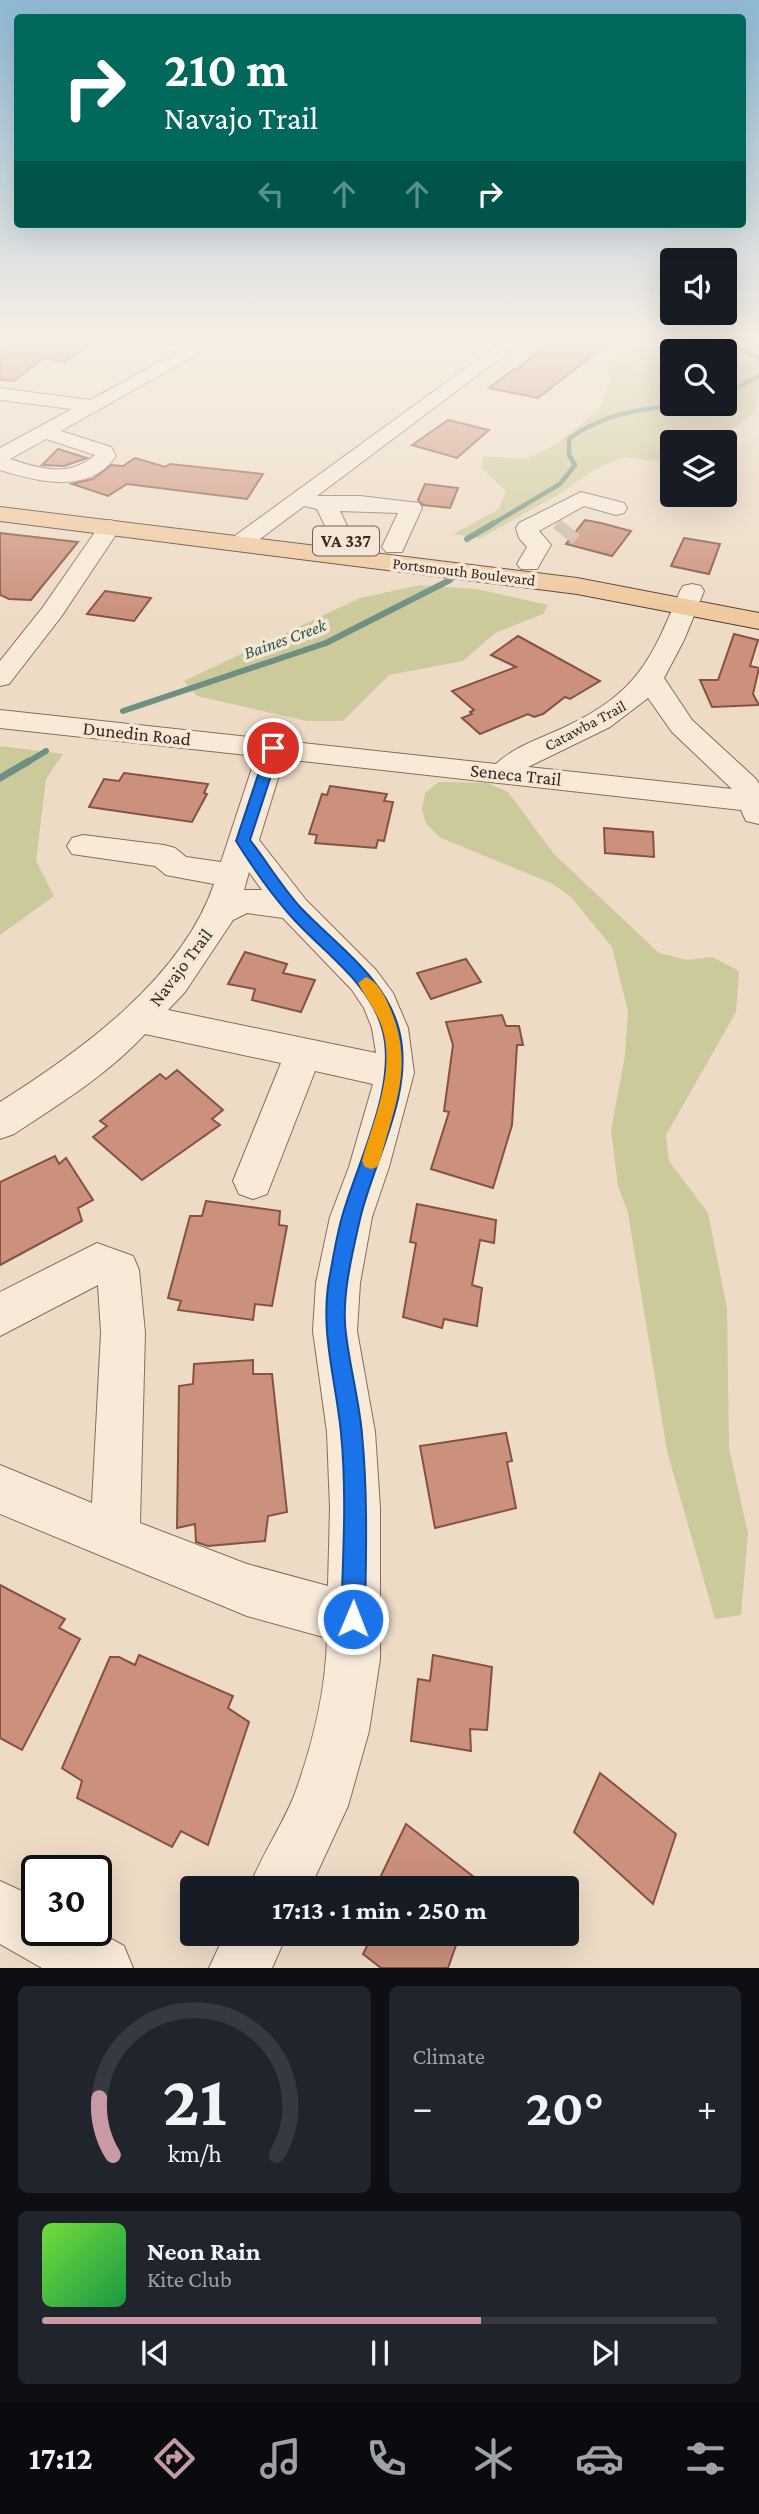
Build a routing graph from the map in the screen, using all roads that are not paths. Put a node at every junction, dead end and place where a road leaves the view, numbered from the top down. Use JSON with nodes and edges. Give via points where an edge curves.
{"nodes":[{"id":1,"x":23,"y":430,"type":"edge"},
{"id":2,"x":29,"y":430,"type":"edge"},
{"id":3,"x":43,"y":430,"type":"edge"},
{"id":4,"x":393,"y":430,"type":"edge"},
{"id":5,"x":3,"y":431,"type":"dead end"},
{"id":6,"x":0,"y":456,"type":"edge"},
{"id":7,"x":0,"y":463,"type":"edge"},
{"id":8,"x":69,"y":478,"type":"junction"},
{"id":9,"x":299,"y":498,"type":"junction"},
{"id":10,"x":0,"y":499,"type":"edge"},
{"id":11,"x":326,"y":505,"type":"junction"},
{"id":12,"x":66,"y":507,"type":"junction"},
{"id":13,"x":616,"y":508,"type":"dead end"},
{"id":14,"x":0,"y":514,"type":"edge"},
{"id":15,"x":110,"y":527,"type":"junction"},
{"id":16,"x":249,"y":537,"type":"junction"},
{"id":17,"x":327,"y":539,"type":"junction"},
{"id":18,"x":394,"y":547,"type":"junction"},
{"id":19,"x":534,"y":554,"type":"junction"},
{"id":20,"x":688,"y":598,"type":"junction"},
{"id":21,"x":759,"y":604,"type":"edge"},
{"id":22,"x":759,"y":621,"type":"edge"},
{"id":23,"x":0,"y":678,"type":"edge"},
{"id":24,"x":652,"y":680,"type":"junction"},
{"id":25,"x":0,"y":719,"type":"edge"},
{"id":26,"x":273,"y":748,"type":"junction"},
{"id":27,"x":504,"y":773,"type":"junction"},
{"id":28,"x":758,"y":806,"type":"edge"},
{"id":29,"x":243,"y":841,"type":"junction"},
{"id":30,"x":83,"y":846,"type":"dead end"},
{"id":31,"x":227,"y":893,"type":"junction"},
{"id":32,"x":294,"y":909,"type":"junction"},
{"id":33,"x":139,"y":1018,"type":"junction"},
{"id":34,"x":303,"y":1054,"type":"junction"},
{"id":35,"x":395,"y":1073,"type":"junction"},
{"id":36,"x":0,"y":1122,"type":"edge"},
{"id":37,"x":253,"y":1181,"type":"dead end"},
{"id":38,"x":0,"y":1315,"type":"edge"},
{"id":39,"x":0,"y":1489,"type":"edge"},
{"id":40,"x":115,"y":1538,"type":"junction"},
{"id":41,"x":353,"y":1619,"type":"junction"},
{"id":42,"x":285,"y":1876,"type":"edge"},
{"id":43,"x":0,"y":1911,"type":"edge"},
{"id":44,"x":251,"y":1946,"type":"edge"},
{"id":45,"x":102,"y":1968,"type":"edge"},
{"id":46,"x":240,"y":1968,"type":"edge"}],
"edges":[{"from":1,"to":5,"type":"street","via":[[6,436]]},
{"from":2,"to":6,"type":"street"},
{"from":3,"to":8,"type":"street","via":[[106,453],[103,460]]},
{"from":4,"to":9,"type":"street"},
{"from":7,"to":8,"type":"street"},
{"from":8,"to":12,"type":"street","via":[[72,497]]},
{"from":9,"to":11,"type":"street"},
{"from":9,"to":16,"type":"street"},
{"from":10,"to":12,"type":"main road","name":"Portsmouth Boulevard","number":"VA 337"},
{"from":11,"to":17,"type":"street","via":[[335,526]]},
{"from":11,"to":18,"type":"street","via":[[360,503],[411,509]]},
{"from":12,"to":16,"type":"main road","name":"Portsmouth Boulevard","number":"VA 337"},
{"from":13,"to":19,"type":"street","via":[[581,499],[554,543]]},
{"from":14,"to":15,"type":"main road","name":"Portsmouth Boulevard","number":"VA 337"},
{"from":15,"to":16,"type":"main road","name":"Portsmouth Boulevard","number":"VA 337"},
{"from":15,"to":23,"type":"street"},
{"from":16,"to":17,"type":"main road","name":"Portsmouth Boulevard","number":"VA 337"},
{"from":16,"to":20,"type":"main road","name":"Portsmouth Boulevard","number":"VA 337"},
{"from":17,"to":18,"type":"main road","name":"Portsmouth Boulevard","number":"VA 337"},
{"from":18,"to":19,"type":"main road","name":"Portsmouth Boulevard","number":"VA 337"},
{"from":19,"to":20,"type":"main road","name":"Portsmouth Boulevard","number":"VA 337"},
{"from":20,"to":21,"type":"main road","name":"Portsmouth Boulevard","number":"VA 337"},
{"from":20,"to":22,"type":"main road","name":"Portsmouth Boulevard","number":"VA 337"},
{"from":20,"to":24,"type":"street","name":"Catawba Trail"},
{"from":24,"to":27,"type":"street","name":"Catawba Trail","via":[[619,710],[525,756]]},
{"from":24,"to":28,"type":"street","via":[[682,726],[741,778]]},
{"from":25,"to":26,"type":"street","name":"Dunedin Road"},
{"from":26,"to":27,"type":"street","name":"Seneca Trail"},
{"from":26,"to":29,"type":"street","name":"Navajo Trail"},
{"from":27,"to":28,"type":"street","name":"Seneca Trail"},
{"from":29,"to":31,"type":"street","name":"Navajo Trail"},
{"from":29,"to":32,"type":"street"},
{"from":30,"to":31,"type":"street","via":[[164,856]]},
{"from":31,"to":32,"type":"street","via":[[233,904],[273,903]]},
{"from":31,"to":33,"type":"street","name":"Navajo Trail","via":[[173,982]]},
{"from":32,"to":35,"type":"street","via":[[364,980],[380,1003],[390,1028]]},
{"from":33,"to":34,"type":"street"},
{"from":33,"to":36,"type":"street","name":"Navajo Trail","via":[[75,1074]]},
{"from":34,"to":35,"type":"street"},
{"from":34,"to":37,"type":"street"},
{"from":35,"to":41,"type":"street","via":[[351,1217],[338,1283],[335,1331],[351,1432],[355,1508]]},
{"from":38,"to":40,"type":"street","via":[[97,1263],[118,1270],[123,1333]]},
{"from":39,"to":40,"type":"street"},
{"from":40,"to":41,"type":"street","via":[[247,1590]]},
{"from":41,"to":42,"type":"street","via":[[353,1659],[341,1731],[319,1806]]},
{"from":43,"to":45,"type":"street"},
{"from":44,"to":46,"type":"street"}]}
